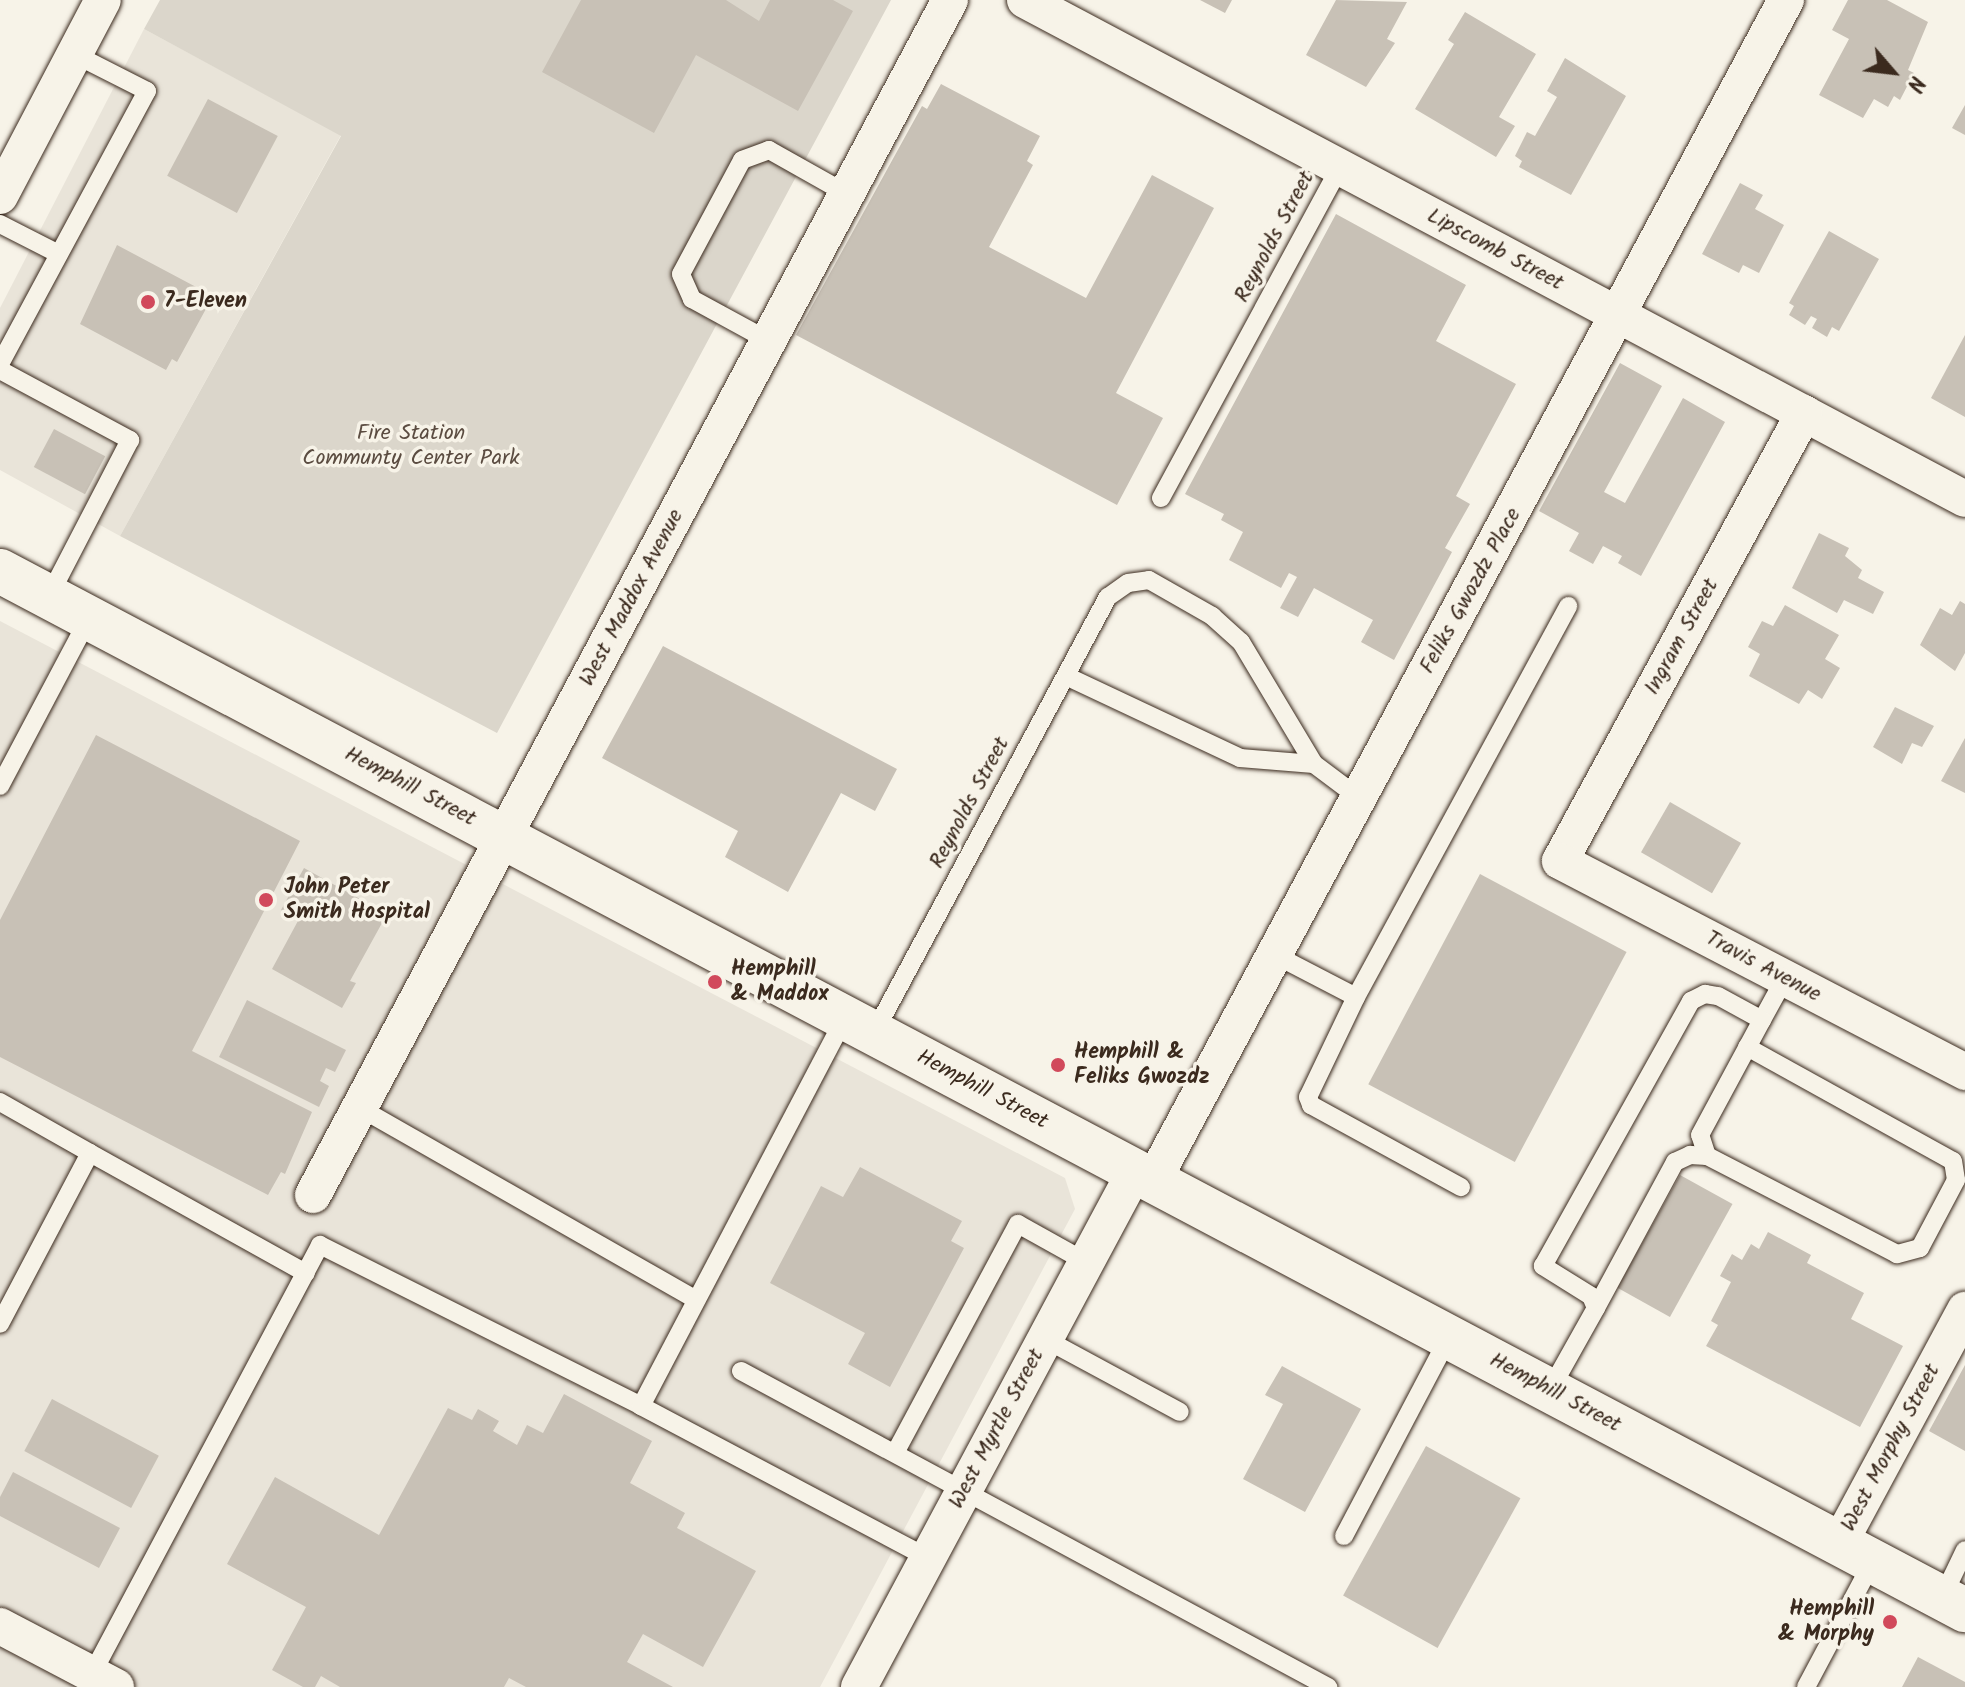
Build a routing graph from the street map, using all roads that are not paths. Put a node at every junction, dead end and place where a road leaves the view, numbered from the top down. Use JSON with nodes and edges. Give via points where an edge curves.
{"nodes":[{"id":1,"x":103,"y":0,"type":"edge"},
{"id":2,"x":950,"y":0,"type":"edge"},
{"id":3,"x":1025,"y":0,"type":"edge"},
{"id":4,"x":1786,"y":0,"type":"edge"},
{"id":5,"x":74,"y":54,"type":"junction"},
{"id":6,"x":1340,"y":167,"type":"junction"},
{"id":7,"x":847,"y":194,"type":"junction"},
{"id":8,"x":0,"y":196,"type":"edge"},
{"id":9,"x":0,"y":224,"type":"edge"},
{"id":10,"x":59,"y":254,"type":"junction"},
{"id":11,"x":1621,"y":317,"type":"junction"},
{"id":12,"x":769,"y":341,"type":"junction"},
{"id":13,"x":0,"y":367,"type":"edge"},
{"id":14,"x":1804,"y":413,"type":"junction"},
{"id":15,"x":1161,"y":498,"type":"dead end"},
{"id":16,"x":1965,"y":499,"type":"edge"},
{"id":17,"x":0,"y":571,"type":"edge"},
{"id":18,"x":49,"y":596,"type":"junction"},
{"id":19,"x":1568,"y":606,"type":"dead end"},
{"id":20,"x":89,"y":618,"type":"junction"},
{"id":21,"x":1066,"y":676,"type":"junction"},
{"id":22,"x":1314,"y":764,"type":"junction"},
{"id":23,"x":0,"y":786,"type":"edge"},
{"id":24,"x":1358,"y":797,"type":"junction"},
{"id":25,"x":504,"y":837,"type":"junction"},
{"id":26,"x":1560,"y":861,"type":"joint"},
{"id":27,"x":1275,"y":955,"type":"junction"},
{"id":28,"x":1785,"y":978,"type":"junction"},
{"id":29,"x":1356,"y":997,"type":"junction"},
{"id":30,"x":1762,"y":1020,"type":"junction"},
{"id":31,"x":860,"y":1025,"type":"junction"},
{"id":32,"x":1747,"y":1047,"type":"junction"},
{"id":33,"x":1965,"y":1072,"type":"edge"},
{"id":34,"x":0,"y":1102,"type":"edge"},
{"id":35,"x":360,"y":1108,"type":"junction"},
{"id":36,"x":90,"y":1153,"type":"junction"},
{"id":37,"x":1707,"y":1156,"type":"junction"},
{"id":38,"x":1144,"y":1176,"type":"junction"},
{"id":39,"x":1461,"y":1187,"type":"dead end"},
{"id":40,"x":313,"y":1195,"type":"dead end"},
{"id":41,"x":1086,"y":1262,"type":"junction"},
{"id":42,"x":306,"y":1273,"type":"junction"},
{"id":43,"x":696,"y":1300,"type":"junction"},
{"id":44,"x":1596,"y":1308,"type":"junction"},
{"id":45,"x":1965,"y":1310,"type":"edge"},
{"id":46,"x":0,"y":1324,"type":"edge"},
{"id":47,"x":1449,"y":1337,"type":"junction"},
{"id":48,"x":1045,"y":1339,"type":"junction"},
{"id":49,"x":741,"y":1371,"type":"dead end"},
{"id":50,"x":1550,"y":1390,"type":"junction"},
{"id":51,"x":641,"y":1406,"type":"junction"},
{"id":52,"x":1180,"y":1412,"type":"dead end"},
{"id":53,"x":895,"y":1453,"type":"junction"},
{"id":54,"x":964,"y":1490,"type":"junction"},
{"id":55,"x":1344,"y":1536,"type":"dead end"},
{"id":56,"x":1965,"y":1550,"type":"edge"},
{"id":57,"x":1856,"y":1552,"type":"junction"},
{"id":58,"x":928,"y":1558,"type":"junction"},
{"id":59,"x":1953,"y":1604,"type":"edge"},
{"id":60,"x":0,"y":1626,"type":"edge"},
{"id":61,"x":104,"y":1681,"type":"edge"},
{"id":62,"x":859,"y":1687,"type":"edge"},
{"id":63,"x":1328,"y":1687,"type":"edge"},
{"id":64,"x":1806,"y":1687,"type":"edge"}],
"edges":[{"from":1,"to":5,"type":"street"},
{"from":2,"to":7,"type":"street","name":"West Maddox Avenue"},
{"from":3,"to":6,"type":"street","name":"Lipscomb Street"},
{"from":4,"to":11,"type":"street","name":"Feliks Gwozdz Place"},
{"from":5,"to":8,"type":"street"},
{"from":5,"to":10,"type":"lane","via":[[147,91]]},
{"from":6,"to":11,"type":"street","name":"Lipscomb Street"},
{"from":6,"to":15,"type":"lane","name":"Reynolds Street"},
{"from":7,"to":12,"type":"street","name":"West Maddox Avenue"},
{"from":7,"to":12,"type":"lane","via":[[769,150],[742,160],[681,274],[692,299]]},
{"from":9,"to":10,"type":"lane"},
{"from":10,"to":13,"type":"lane"},
{"from":11,"to":14,"type":"street","name":"Lipscomb Street"},
{"from":11,"to":24,"type":"street","name":"Feliks Gwozdz Place"},
{"from":12,"to":25,"type":"street","name":"West Maddox Avenue"},
{"from":13,"to":18,"type":"lane","via":[[130,440]]},
{"from":14,"to":16,"type":"street","name":"Lipscomb Street"},
{"from":14,"to":26,"type":"street","name":"Ingram Street"},
{"from":17,"to":18,"type":"main road","name":"Hemphill Street"},
{"from":18,"to":20,"type":"main road","name":"Hemphill Street"},
{"from":19,"to":29,"type":"lane"},
{"from":20,"to":23,"type":"lane"},
{"from":20,"to":25,"type":"main road","name":"Hemphill Street"},
{"from":21,"to":22,"type":"lane","via":[[1240,758]]},
{"from":21,"to":22,"type":"lane","name":"Reynolds Street","via":[[1108,597],[1128,583],[1149,580],[1212,616],[1241,642]]},
{"from":21,"to":31,"type":"lane","name":"Reynolds Street"},
{"from":22,"to":24,"type":"lane"},
{"from":24,"to":27,"type":"street","name":"Feliks Gwozdz Place"},
{"from":25,"to":31,"type":"main road","name":"Hemphill Street"},
{"from":25,"to":35,"type":"street","name":"West Maddox Avenue"},
{"from":26,"to":28,"type":"street","name":"Travis Avenue"},
{"from":27,"to":29,"type":"lane"},
{"from":27,"to":38,"type":"street","name":"Feliks Gwozdz Place"},
{"from":28,"to":30,"type":"lane"},
{"from":28,"to":33,"type":"street","name":"Travis Avenue"},
{"from":29,"to":39,"type":"lane","via":[[1308,1097],[1311,1105]]},
{"from":30,"to":32,"type":"lane"},
{"from":30,"to":44,"type":"lane","via":[[1718,996],[1705,994],[1691,1001],[1543,1266],[1591,1296]]},
{"from":31,"to":38,"type":"main road","name":"Hemphill Street"},
{"from":31,"to":43,"type":"lane","name":"Reynolds Street"},
{"from":32,"to":37,"type":"lane","via":[[1700,1135]]},
{"from":32,"to":37,"type":"lane","via":[[1953,1161],[1956,1180],[1920,1248],[1897,1254]]},
{"from":34,"to":36,"type":"lane"},
{"from":35,"to":40,"type":"street","name":"West Maddox Avenue"},
{"from":35,"to":43,"type":"lane"},
{"from":36,"to":42,"type":"lane"},
{"from":36,"to":46,"type":"lane"},
{"from":37,"to":44,"type":"lane","via":[[1690,1155],[1675,1162]]},
{"from":38,"to":41,"type":"street","name":"West Myrtle Street"},
{"from":38,"to":47,"type":"main road","name":"Hemphill Street"},
{"from":41,"to":48,"type":"street","name":"West Myrtle Street"},
{"from":41,"to":53,"type":"lane","via":[[1018,1224]]},
{"from":42,"to":51,"type":"lane","via":[[320,1245]]},
{"from":42,"to":61,"type":"lane"},
{"from":43,"to":51,"type":"lane","name":"Reynolds Street"},
{"from":44,"to":50,"type":"lane"},
{"from":45,"to":57,"type":"street","name":"West Morphy Street"},
{"from":47,"to":50,"type":"main road","name":"Hemphill Street"},
{"from":47,"to":55,"type":"lane"},
{"from":48,"to":52,"type":"lane"},
{"from":48,"to":54,"type":"street","name":"West Myrtle Street"},
{"from":49,"to":53,"type":"lane"},
{"from":50,"to":57,"type":"main road","name":"Hemphill Street"},
{"from":51,"to":58,"type":"lane"},
{"from":53,"to":54,"type":"lane"},
{"from":54,"to":58,"type":"street","name":"West Myrtle Street"},
{"from":54,"to":63,"type":"lane"},
{"from":56,"to":59,"type":"lane"},
{"from":57,"to":59,"type":"main road","name":"Hemphill Street"},
{"from":57,"to":64,"type":"lane"},
{"from":58,"to":62,"type":"street","name":"West Myrtle Street"},
{"from":60,"to":61,"type":"street"}]}
